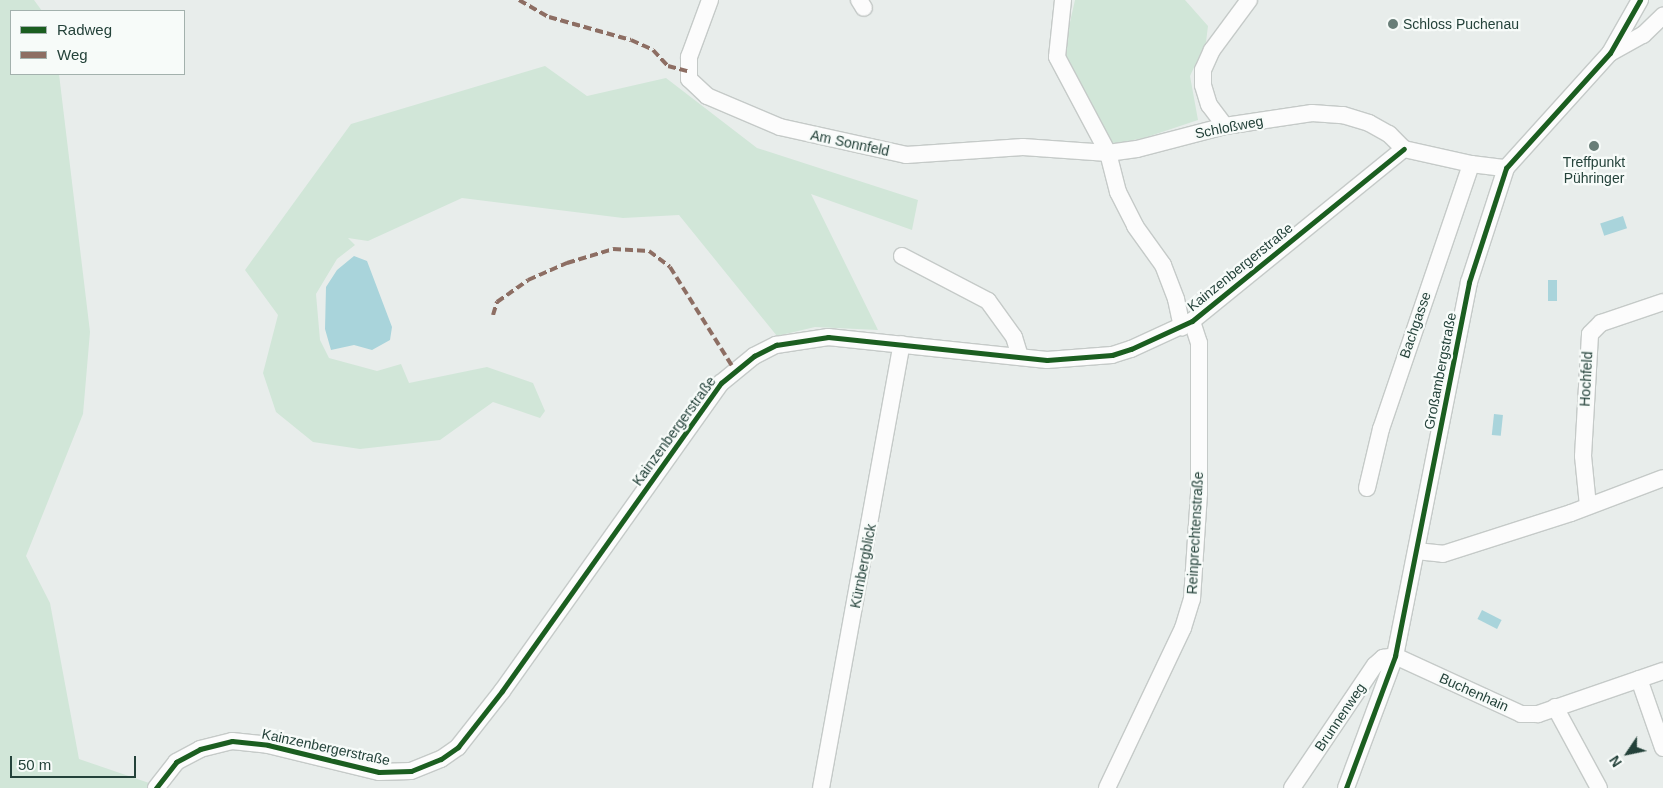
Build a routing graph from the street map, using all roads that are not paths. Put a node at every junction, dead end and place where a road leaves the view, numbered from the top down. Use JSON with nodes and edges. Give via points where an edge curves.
{"nodes":[{"id":1,"x":710,"y":0,"type":"edge"},
{"id":2,"x":1063,"y":0,"type":"edge"},
{"id":3,"x":1249,"y":0,"type":"edge"},
{"id":4,"x":1640,"y":0,"type":"edge"},
{"id":5,"x":1663,"y":16,"type":"edge"},
{"id":6,"x":1610,"y":53,"type":"junction"},
{"id":7,"x":1225,"y":126,"type":"junction"},
{"id":8,"x":1404,"y":149,"type":"junction"},
{"id":9,"x":1108,"y":153,"type":"junction"},
{"id":10,"x":1471,"y":164,"type":"junction"},
{"id":11,"x":1506,"y":168,"type":"junction"},
{"id":12,"x":902,"y":256,"type":"dead end"},
{"id":13,"x":1663,"y":302,"type":"edge"},
{"id":14,"x":1186,"y":324,"type":"junction"},
{"id":15,"x":902,"y":344,"type":"junction"},
{"id":16,"x":1020,"y":357,"type":"junction"},
{"id":17,"x":1663,"y":478,"type":"edge"},
{"id":18,"x":1367,"y":488,"type":"dead end"},
{"id":19,"x":1588,"y":506,"type":"junction"},
{"id":20,"x":1416,"y":551,"type":"junction"},
{"id":21,"x":1395,"y":656,"type":"junction"},
{"id":22,"x":1663,"y":671,"type":"edge"},
{"id":23,"x":1639,"y":679,"type":"junction"},
{"id":24,"x":1555,"y":707,"type":"junction"},
{"id":25,"x":1663,"y":748,"type":"edge"},
{"id":26,"x":156,"y":788,"type":"edge"},
{"id":27,"x":821,"y":788,"type":"edge"},
{"id":28,"x":1106,"y":788,"type":"edge"},
{"id":29,"x":1292,"y":788,"type":"edge"},
{"id":30,"x":1346,"y":788,"type":"edge"},
{"id":31,"x":1599,"y":788,"type":"edge"}],
"edges":[{"from":1,"to":9,"type":"street","name":"Am Sonnfeld","via":[[689,57],[689,79],[707,96],[780,127],[906,155],[1023,147]]},
{"from":2,"to":9,"type":"street","via":[[1057,56]]},
{"from":3,"to":7,"type":"street","via":[[1212,50],[1203,70],[1203,86],[1209,105]]},
{"from":4,"to":6,"type":"street","name":"Großambergstraße"},
{"from":5,"to":6,"type":"street","name":"Großambergstraße","via":[[1643,35]]},
{"from":6,"to":11,"type":"street","name":"Großambergstraße"},
{"from":7,"to":8,"type":"street","name":"Schloßweg","via":[[1312,113],[1343,115],[1389,134]]},
{"from":7,"to":9,"type":"street","name":"Schloßweg","via":[[1137,149]]},
{"from":8,"to":10,"type":"street","name":"Schloßweg"},
{"from":8,"to":14,"type":"street","name":"Kainzenbergerstraße"},
{"from":9,"to":14,"type":"street","name":"Reinprechtenstraße","via":[[1118,192],[1136,226],[1163,265]]},
{"from":10,"to":11,"type":"street","name":"Schloßweg"},
{"from":10,"to":18,"type":"street","name":"Bachgasse","via":[[1384,419]]},
{"from":11,"to":20,"type":"street","name":"Großambergstraße","via":[[1469,282]]},
{"from":12,"to":16,"type":"street","via":[[988,302],[1014,337]]},
{"from":13,"to":19,"type":"street","name":"Hochfeld","via":[[1601,323],[1590,334],[1583,456]]},
{"from":14,"to":16,"type":"street","name":"Kainzenbergerstraße","via":[[1112,354],[1047,360]]},
{"from":14,"to":28,"type":"street","name":"Reinprechtenstraße","via":[[1199,343],[1199,493],[1192,599],[1183,628]]},
{"from":15,"to":16,"type":"street","name":"Kainzenbergerstraße"},
{"from":15,"to":26,"type":"street","name":"Kainzenbergerstraße","via":[[828,336],[801,339],[776,345],[734,369],[705,404],[482,718],[458,747],[441,759],[411,771],[379,772],[268,745],[232,741],[200,749],[176,762]]},
{"from":15,"to":27,"type":"street","name":"Kürnbergblick"},
{"from":17,"to":19,"type":"street"},
{"from":19,"to":20,"type":"street","via":[[1443,554]]},
{"from":20,"to":21,"type":"street","name":"Großambergstraße"},
{"from":21,"to":24,"type":"street","name":"Buchenhain","via":[[1521,714],[1538,714]]},
{"from":21,"to":29,"type":"street","name":"Brunnenweg","via":[[1383,658],[1375,666]]},
{"from":21,"to":30,"type":"street","name":"Großambergstraße"},
{"from":22,"to":23,"type":"street","name":"Buchenhain"},
{"from":23,"to":24,"type":"street","name":"Buchenhain"},
{"from":23,"to":25,"type":"street"},
{"from":24,"to":31,"type":"street"}]}
